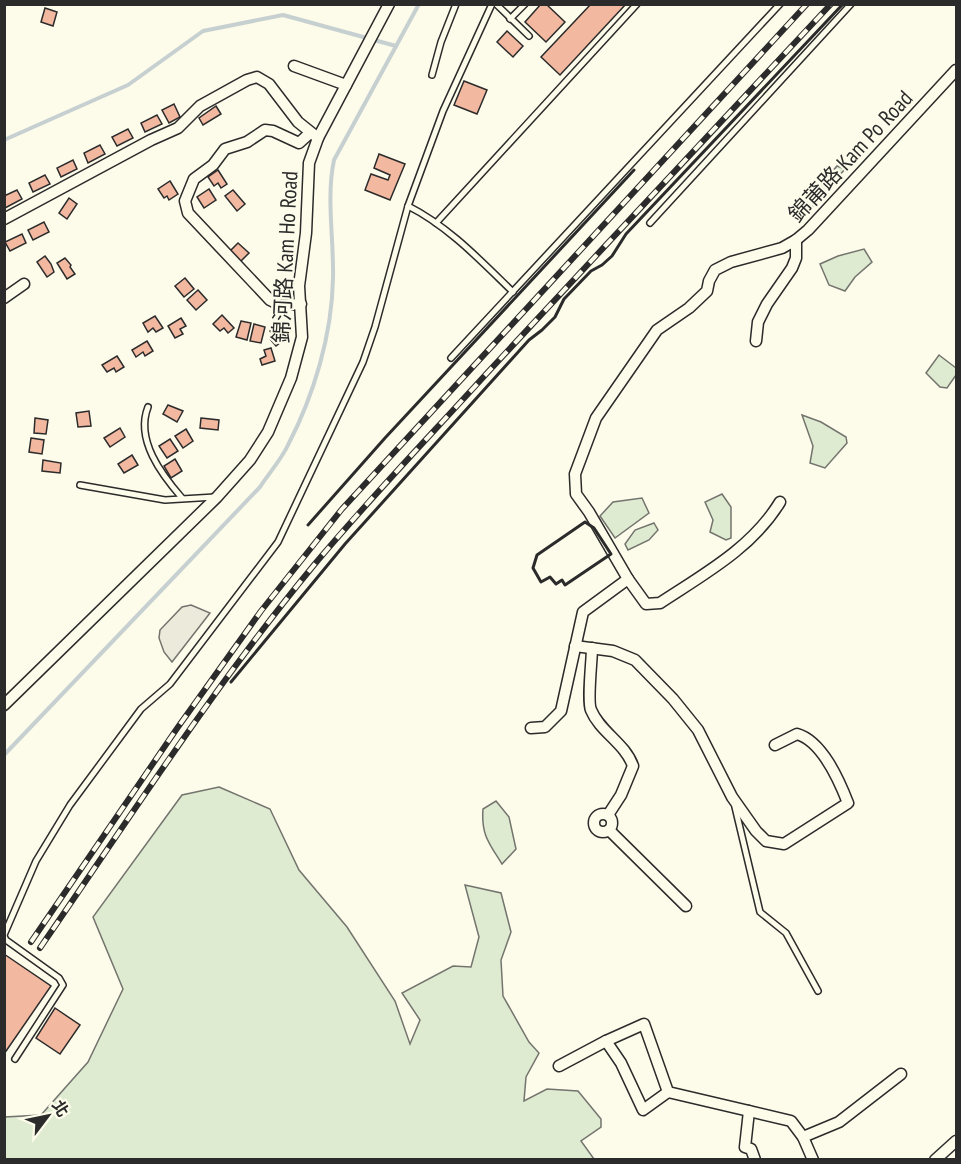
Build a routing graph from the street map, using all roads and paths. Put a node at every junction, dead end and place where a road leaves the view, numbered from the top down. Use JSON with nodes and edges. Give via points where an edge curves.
{"nodes":[{"id":1,"x":389,"y":4,"type":"edge"},
{"id":2,"x":456,"y":4,"type":"edge"},
{"id":3,"x":494,"y":4,"type":"edge"},
{"id":4,"x":525,"y":4,"type":"edge"},
{"id":5,"x":637,"y":4,"type":"edge"},
{"id":6,"x":780,"y":4,"type":"edge"},
{"id":7,"x":851,"y":4,"type":"edge"},
{"id":8,"x":510,"y":19,"type":"junction"},
{"id":9,"x":529,"y":36,"type":"dead end"},
{"id":10,"x":294,"y":66,"type":"dead end"},
{"id":11,"x":957,"y":70,"type":"edge"},
{"id":12,"x":432,"y":75,"type":"dead end"},
{"id":13,"x":346,"y":85,"type":"junction"},
{"id":14,"x":314,"y":135,"type":"junction"},
{"id":15,"x":408,"y":206,"type":"junction"},
{"id":16,"x":4,"y":219,"type":"edge"},
{"id":17,"x":436,"y":223,"type":"junction"},
{"id":18,"x":650,"y":223,"type":"dead end"},
{"id":19,"x":796,"y":240,"type":"junction"},
{"id":20,"x":24,"y":284,"type":"dead end"},
{"id":21,"x":513,"y":292,"type":"junction"},
{"id":22,"x":4,"y":298,"type":"edge"},
{"id":23,"x":301,"y":304,"type":"junction"},
{"id":24,"x":756,"y":341,"type":"dead end"},
{"id":25,"x":451,"y":358,"type":"dead end"},
{"id":26,"x":148,"y":407,"type":"dead end"},
{"id":27,"x":80,"y":485,"type":"dead end"},
{"id":28,"x":217,"y":497,"type":"junction"},
{"id":29,"x":182,"y":498,"type":"junction"},
{"id":30,"x":780,"y":502,"type":"dead end"},
{"id":31,"x":628,"y":579,"type":"junction"},
{"id":32,"x":575,"y":646,"type":"junction"},
{"id":33,"x":592,"y":648,"type":"junction"},
{"id":34,"x":4,"y":705,"type":"edge"},
{"id":35,"x":531,"y":728,"type":"dead end"},
{"id":36,"x":775,"y":745,"type":"dead end"},
{"id":37,"x":732,"y":797,"type":"junction"},
{"id":38,"x":686,"y":906,"type":"dead end"},
{"id":39,"x":4,"y":936,"type":"edge"},
{"id":40,"x":818,"y":991,"type":"dead end"},
{"id":41,"x":606,"y":1041,"type":"junction"},
{"id":42,"x":15,"y":1059,"type":"dead end"},
{"id":43,"x":559,"y":1066,"type":"dead end"},
{"id":44,"x":901,"y":1074,"type":"dead end"},
{"id":45,"x":668,"y":1092,"type":"junction"},
{"id":46,"x":749,"y":1111,"type":"junction"},
{"id":47,"x":803,"y":1137,"type":"junction"},
{"id":48,"x":956,"y":1142,"type":"edge"},
{"id":49,"x":755,"y":1160,"type":"edge"},
{"id":50,"x":813,"y":1160,"type":"edge"},
{"id":51,"x":935,"y":1160,"type":"edge"}],
"edges":[{"from":1,"to":13,"type":"street","name":"錦河路 Kam Ho Road"},
{"from":2,"to":12,"type":"lane"},
{"from":3,"to":8,"type":"lane"},
{"from":3,"to":15,"type":"lane","via":[[443,111]]},
{"from":4,"to":8,"type":"lane"},
{"from":5,"to":17,"type":"lane"},
{"from":6,"to":21,"type":"lane"},
{"from":7,"to":18,"type":"lane"},
{"from":8,"to":9,"type":"lane"},
{"from":10,"to":13,"type":"street"},
{"from":11,"to":19,"type":"street","name":"錦莆路 Kam Po Road"},
{"from":13,"to":14,"type":"street","name":"錦河路 Kam Ho Road"},
{"from":14,"to":16,"type":"street","via":[[298,122],[269,84],[252,78],[200,106],[178,128]]},
{"from":14,"to":23,"type":"street","name":"錦河路 Kam Ho Road","via":[[299,286]]},
{"from":14,"to":23,"type":"street","via":[[299,143],[265,130],[247,142],[225,149],[213,165],[194,179],[185,201],[188,213],[270,300],[280,305]]},
{"from":15,"to":17,"type":"lane"},
{"from":15,"to":39,"type":"lane","via":[[363,362],[278,542],[170,684],[141,710],[70,806],[36,861]]},
{"from":17,"to":21,"type":"lane"},
{"from":19,"to":24,"type":"street","via":[[796,258],[758,322]]},
{"from":19,"to":31,"type":"street","name":"錦莆路 Kam Po Road","via":[[716,270],[708,281],[707,291],[657,330],[596,418],[575,474],[576,494]]},
{"from":20,"to":22,"type":"street"},
{"from":21,"to":25,"type":"lane"},
{"from":23,"to":28,"type":"street","name":"錦河路 Kam Ho Road","via":[[300,352],[282,401],[250,460]]},
{"from":26,"to":29,"type":"lane","via":[[143,426],[151,450],[162,476]]},
{"from":27,"to":29,"type":"lane","via":[[165,500]]},
{"from":28,"to":29,"type":"lane"},
{"from":28,"to":34,"type":"street","name":"錦河路 Kam Ho Road"},
{"from":30,"to":31,"type":"street","name":"錦莆路 Kam Po Road","via":[[740,550],[660,603],[646,604]]},
{"from":31,"to":32,"type":"street","via":[[583,612]]},
{"from":32,"to":33,"type":"street"},
{"from":32,"to":35,"type":"street","via":[[561,711],[545,727]]},
{"from":33,"to":37,"type":"street","via":[[635,660],[665,691],[698,730]]},
{"from":33,"to":38,"type":"street","via":[[590,708],[633,766],[608,815],[612,820],[609,830]]},
{"from":36,"to":37,"type":"street","via":[[796,734],[805,736],[816,745],[848,803],[784,844],[766,841]]},
{"from":37,"to":40,"type":"lane","via":[[760,912],[786,933]]},
{"from":39,"to":42,"type":"lane","via":[[63,985]]},
{"from":41,"to":43,"type":"street"},
{"from":41,"to":45,"type":"street","via":[[643,1110]]},
{"from":41,"to":45,"type":"street","via":[[644,1024]]},
{"from":44,"to":47,"type":"street","via":[[839,1122]]},
{"from":45,"to":46,"type":"street"},
{"from":46,"to":47,"type":"street","via":[[791,1121]]},
{"from":46,"to":49,"type":"street","via":[[745,1147]]},
{"from":47,"to":50,"type":"street"},
{"from":48,"to":51,"type":"street"}]}
